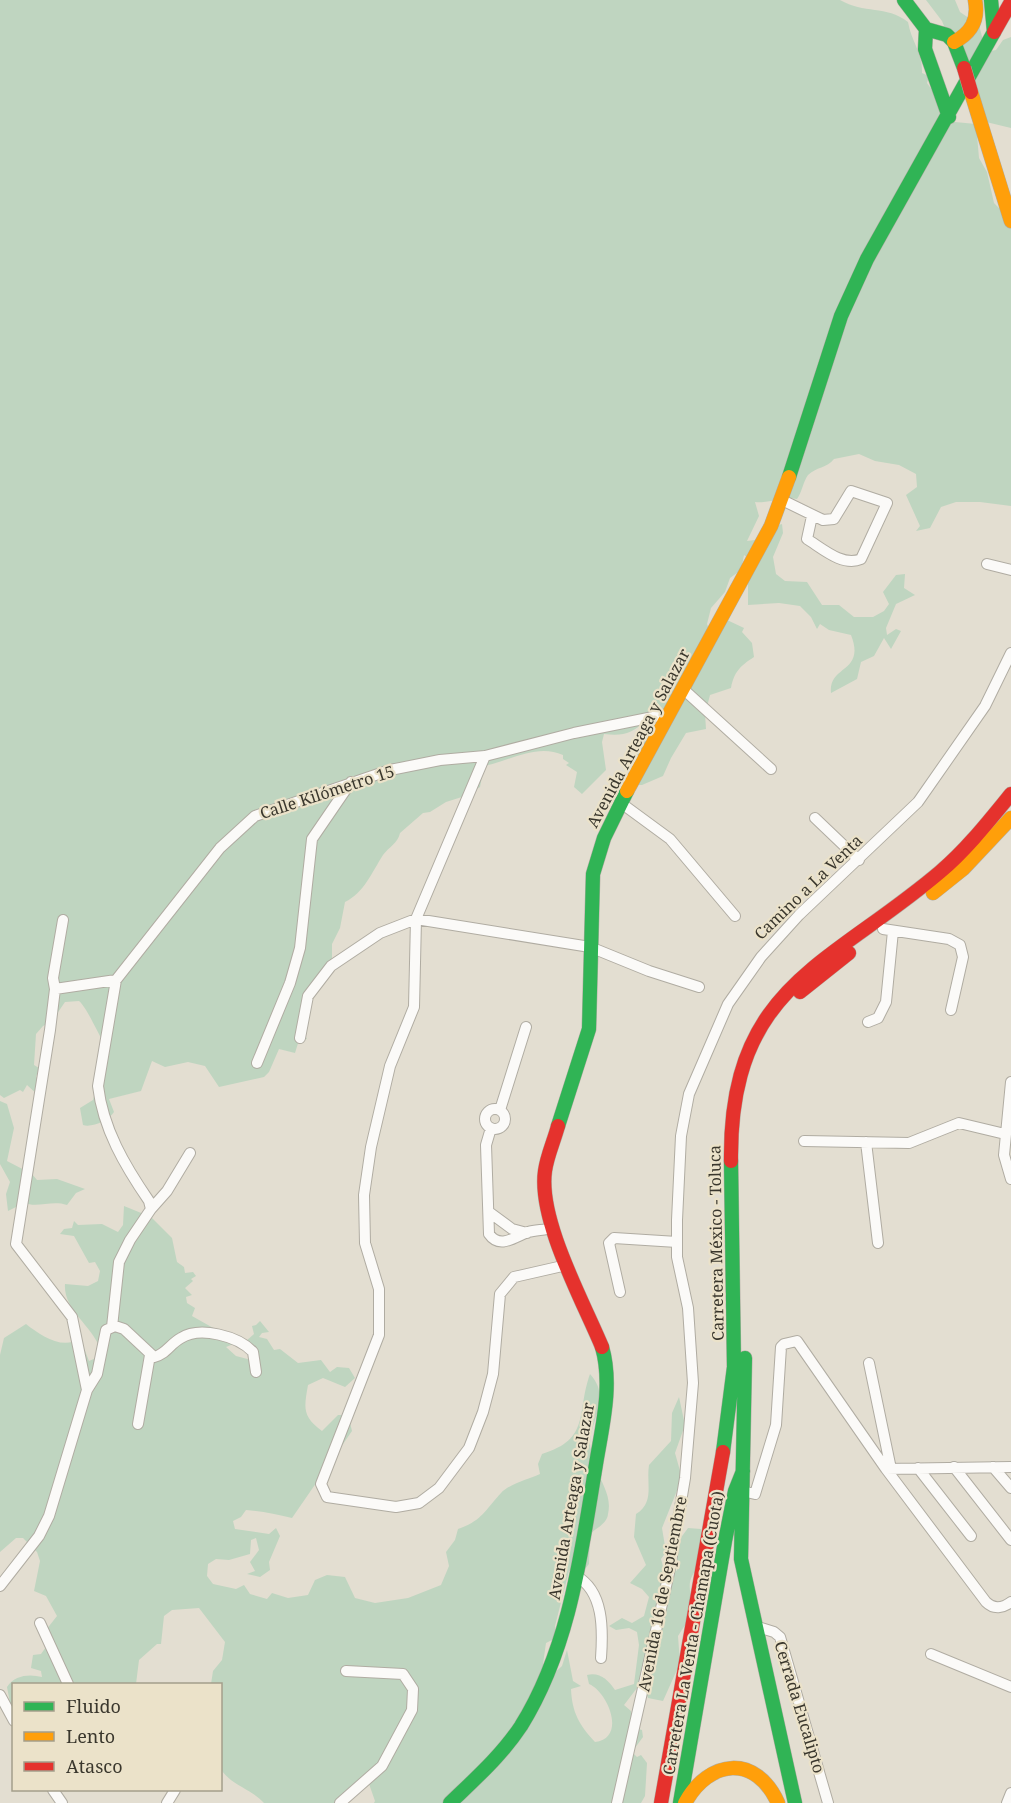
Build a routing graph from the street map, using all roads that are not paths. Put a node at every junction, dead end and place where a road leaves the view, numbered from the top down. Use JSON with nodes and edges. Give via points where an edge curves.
{"nodes":[{"id":1,"x":904,"y":0,"type":"edge"},
{"id":2,"x":975,"y":0,"type":"edge"},
{"id":3,"x":991,"y":0,"type":"edge"},
{"id":4,"x":1011,"y":2,"type":"edge"},
{"id":5,"x":915,"y":5,"type":"edge"},
{"id":6,"x":926,"y":29,"type":"junction"},
{"id":7,"x":994,"y":32,"type":"junction"},
{"id":8,"x":954,"y":42,"type":"junction"},
{"id":9,"x":949,"y":117,"type":"junction"},
{"id":10,"x":1011,"y":220,"type":"edge"},
{"id":11,"x":782,"y":500,"type":"junction"},
{"id":12,"x":812,"y":516,"type":"junction"},
{"id":13,"x":987,"y":564,"type":"dead end"},
{"id":14,"x":1011,"y":570,"type":"edge"},
{"id":15,"x":1011,"y":653,"type":"edge"},
{"id":16,"x":682,"y":688,"type":"junction"},
{"id":17,"x":668,"y":714,"type":"junction"},
{"id":18,"x":485,"y":756,"type":"junction"},
{"id":19,"x":771,"y":769,"type":"dead end"},
{"id":20,"x":351,"y":782,"type":"junction"},
{"id":21,"x":1011,"y":794,"type":"edge"},
{"id":22,"x":621,"y":803,"type":"junction"},
{"id":23,"x":815,"y":818,"type":"dead end"},
{"id":24,"x":1011,"y":818,"type":"edge"},
{"id":25,"x":859,"y":860,"type":"junction"},
{"id":26,"x":735,"y":916,"type":"dead end"},
{"id":27,"x":416,"y":919,"type":"junction"},
{"id":28,"x":63,"y":920,"type":"dead end"},
{"id":29,"x":888,"y":930,"type":"junction"},
{"id":30,"x":590,"y":946,"type":"junction"},
{"id":31,"x":116,"y":980,"type":"junction"},
{"id":32,"x":699,"y":987,"type":"dead end"},
{"id":33,"x":55,"y":989,"type":"junction"},
{"id":34,"x":951,"y":1010,"type":"dead end"},
{"id":35,"x":868,"y":1022,"type":"dead end"},
{"id":36,"x":526,"y":1027,"type":"dead end"},
{"id":37,"x":300,"y":1038,"type":"dead end"},
{"id":38,"x":257,"y":1063,"type":"dead end"},
{"id":39,"x":1011,"y":1082,"type":"edge"},
{"id":40,"x":1005,"y":1134,"type":"junction"},
{"id":41,"x":804,"y":1140,"type":"dead end"},
{"id":42,"x":866,"y":1142,"type":"junction"},
{"id":43,"x":190,"y":1153,"type":"dead end"},
{"id":44,"x":1011,"y":1179,"type":"edge"},
{"id":45,"x":151,"y":1209,"type":"junction"},
{"id":46,"x":489,"y":1212,"type":"junction"},
{"id":47,"x":552,"y":1228,"type":"junction"},
{"id":48,"x":527,"y":1233,"type":"junction"},
{"id":49,"x":676,"y":1242,"type":"junction"},
{"id":50,"x":878,"y":1243,"type":"dead end"},
{"id":51,"x":567,"y":1265,"type":"junction"},
{"id":52,"x":620,"y":1292,"type":"dead end"},
{"id":53,"x":111,"y":1327,"type":"junction"},
{"id":54,"x":150,"y":1355,"type":"junction"},
{"id":55,"x":869,"y":1363,"type":"dead end"},
{"id":56,"x":256,"y":1372,"type":"dead end"},
{"id":57,"x":693,"y":1383,"type":"joint"},
{"id":58,"x":87,"y":1390,"type":"junction"},
{"id":59,"x":138,"y":1424,"type":"dead end"},
{"id":60,"x":954,"y":1467,"type":"junction"},
{"id":61,"x":993,"y":1467,"type":"junction"},
{"id":62,"x":1011,"y":1467,"type":"edge"},
{"id":63,"x":918,"y":1468,"type":"junction"},
{"id":64,"x":888,"y":1469,"type":"junction"},
{"id":65,"x":743,"y":1471,"type":"junction"},
{"id":66,"x":1011,"y":1488,"type":"edge"},
{"id":67,"x":742,"y":1491,"type":"junction"},
{"id":68,"x":971,"y":1536,"type":"dead end"},
{"id":69,"x":1011,"y":1540,"type":"edge"},
{"id":70,"x":576,"y":1576,"type":"junction"},
{"id":71,"x":0,"y":1586,"type":"edge"},
{"id":72,"x":1011,"y":1602,"type":"edge"},
{"id":73,"x":40,"y":1623,"type":"dead end"},
{"id":74,"x":755,"y":1626,"type":"junction"},
{"id":75,"x":931,"y":1654,"type":"dead end"},
{"id":76,"x":601,"y":1658,"type":"dead end"},
{"id":77,"x":346,"y":1671,"type":"dead end"},
{"id":78,"x":68,"y":1683,"type":"edge"},
{"id":79,"x":1011,"y":1687,"type":"edge"},
{"id":80,"x":0,"y":1695,"type":"edge"},
{"id":81,"x":12,"y":1717,"type":"edge"},
{"id":82,"x":1011,"y":1793,"type":"edge"},
{"id":83,"x":340,"y":1803,"type":"edge"},
{"id":84,"x":450,"y":1803,"type":"edge"},
{"id":85,"x":617,"y":1803,"type":"edge"},
{"id":86,"x":661,"y":1803,"type":"edge"},
{"id":87,"x":680,"y":1803,"type":"edge"},
{"id":88,"x":685,"y":1803,"type":"edge"},
{"id":89,"x":778,"y":1803,"type":"edge"},
{"id":90,"x":797,"y":1803,"type":"edge"},
{"id":91,"x":828,"y":1803,"type":"edge"},
{"id":92,"x":1007,"y":1803,"type":"edge"}],
"edges":[{"from":1,"to":5,"type":"main road"},
{"from":2,"to":8,"type":"main road","via":[[975,23]]},
{"from":3,"to":7,"type":"main road"},
{"from":4,"to":7,"type":"main road","name":"Avenida Arteaga y Salazar"},
{"from":5,"to":6,"type":"main road"},
{"from":6,"to":8,"type":"main road","via":[[947,35]]},
{"from":6,"to":9,"type":"main road","via":[[925,49]]},
{"from":7,"to":9,"type":"main road","name":"Avenida Arteaga y Salazar"},
{"from":8,"to":10,"type":"main road","bridge":true},
{"from":9,"to":11,"type":"main road","name":"Avenida Arteaga y Salazar","via":[[867,259],[841,315]]},
{"from":11,"to":12,"type":"street"},
{"from":11,"to":16,"type":"main road","name":"Avenida Arteaga y Salazar"},
{"from":12,"to":12,"type":"street","via":[[834,519],[851,491],[887,503],[861,559],[853,563],[807,539]]},
{"from":13,"to":14,"type":"street"},
{"from":15,"to":25,"type":"street","name":"Camino a La Venta","via":[[985,706],[918,802]]},
{"from":16,"to":17,"type":"main road","name":"Avenida Arteaga y Salazar"},
{"from":16,"to":19,"type":"street"},
{"from":17,"to":18,"type":"street","name":"Calle Kilómetro 15"},
{"from":17,"to":22,"type":"main road","name":"Avenida Arteaga y Salazar"},
{"from":18,"to":20,"type":"street","name":"Calle Kilómetro 15","via":[[440,760]]},
{"from":18,"to":27,"type":"street"},
{"from":20,"to":31,"type":"street","name":"Calle Kilómetro 15","via":[[255,816],[220,848]]},
{"from":20,"to":38,"type":"street","via":[[312,839],[300,948]]},
{"from":21,"to":86,"type":"main road","name":"Carretera México - Toluca","via":[[943,870],[818,960],[787,989],[764,1018],[744,1058],[731,1131],[734,1367],[729,1413]]},
{"from":22,"to":26,"type":"street","via":[[670,839]]},
{"from":22,"to":30,"type":"main road","name":"Avenida Arteaga y Salazar","via":[[595,865]]},
{"from":23,"to":25,"type":"street"},
{"from":24,"to":29,"type":"main road","name":"Carretera México - Toluca","via":[[955,876]]},
{"from":25,"to":49,"type":"street","name":"Camino a La Venta","via":[[785,930],[728,1004],[689,1095],[681,1136]]},
{"from":27,"to":30,"type":"street"},
{"from":27,"to":37,"type":"street","via":[[381,933],[331,966],[308,996]]},
{"from":27,"to":51,"type":"street","via":[[414,1006],[390,1066],[364,1194],[365,1243],[379,1289],[379,1335],[321,1484],[327,1497],[396,1507],[418,1503],[439,1488],[469,1448],[483,1412],[493,1374],[500,1294],[514,1277]]},
{"from":28,"to":33,"type":"street","via":[[53,978]]},
{"from":29,"to":34,"type":"street","via":[[949,939],[961,947],[963,957]]},
{"from":29,"to":35,"type":"street","via":[[886,1002],[878,1018]]},
{"from":29,"to":65,"type":"main road","name":"Carretera México - Toluca","via":[[831,966],[788,1004],[762,1048],[748,1084],[742,1135]]},
{"from":30,"to":32,"type":"street"},
{"from":30,"to":47,"type":"main road","name":"Avenida Arteaga y Salazar","via":[[589,1029],[545,1172]]},
{"from":31,"to":33,"type":"street"},
{"from":31,"to":45,"type":"street","via":[[99,1098],[119,1154]]},
{"from":33,"to":58,"type":"street","via":[[16,1244],[72,1317]]},
{"from":36,"to":46,"type":"street","via":[[500,1110],[504,1124],[491,1128],[486,1145]]},
{"from":39,"to":40,"type":"street"},
{"from":40,"to":42,"type":"street","via":[[959,1123],[909,1143]]},
{"from":40,"to":44,"type":"street","via":[[1004,1155]]},
{"from":41,"to":42,"type":"street"},
{"from":42,"to":50,"type":"street"},
{"from":43,"to":45,"type":"street"},
{"from":45,"to":53,"type":"street","via":[[119,1262]]},
{"from":46,"to":48,"type":"street","via":[[513,1229]]},
{"from":46,"to":48,"type":"street","via":[[492,1238],[514,1240]]},
{"from":47,"to":48,"type":"street"},
{"from":47,"to":51,"type":"main road","name":"Avenida Arteaga y Salazar"},
{"from":49,"to":52,"type":"street","via":[[614,1238],[609,1243]]},
{"from":49,"to":57,"type":"street","name":"Camino a La Venta","via":[[688,1308]]},
{"from":51,"to":70,"type":"main road","name":"Avenida Arteaga y Salazar","via":[[599,1336],[606,1393]]},
{"from":53,"to":54,"type":"street","via":[[124,1329]]},
{"from":53,"to":58,"type":"street","via":[[106,1333],[97,1374]]},
{"from":54,"to":56,"type":"street","via":[[160,1355],[193,1333],[224,1336],[249,1347],[255,1355]]},
{"from":54,"to":59,"type":"street"},
{"from":55,"to":64,"type":"street"},
{"from":57,"to":85,"type":"street","name":"Avenida 16 de Septiembre","via":[[685,1478],[669,1573]]},
{"from":58,"to":71,"type":"street","via":[[49,1516],[39,1536]]},
{"from":60,"to":61,"type":"street"},
{"from":60,"to":63,"type":"street"},
{"from":60,"to":69,"type":"street"},
{"from":61,"to":62,"type":"street"},
{"from":61,"to":66,"type":"street"},
{"from":63,"to":64,"type":"street"},
{"from":63,"to":68,"type":"street"},
{"from":64,"to":67,"type":"street","via":[[800,1343],[789,1342],[781,1347],[776,1425],[755,1494]]},
{"from":64,"to":72,"type":"street","via":[[986,1602],[1000,1608]]},
{"from":65,"to":67,"type":"main road","name":"Carretera México - Toluca"},
{"from":65,"to":87,"type":"main road","name":"Carretera La Venta - Chamapa (Cuota)","via":[[725,1541]]},
{"from":67,"to":74,"type":"main road","name":"Carretera México - Toluca","via":[[741,1559]]},
{"from":70,"to":76,"type":"street","via":[[586,1581],[604,1621]]},
{"from":70,"to":84,"type":"main road","name":"Avenida Arteaga y Salazar","via":[[549,1674],[521,1726]]},
{"from":73,"to":78,"type":"street"},
{"from":74,"to":90,"type":"main road","name":"Carretera México - Toluca"},
{"from":74,"to":91,"type":"street","name":"Cerrada Eucalipto","via":[[780,1636]]},
{"from":75,"to":79,"type":"street"},
{"from":77,"to":83,"type":"street","via":[[403,1674],[414,1689],[412,1710],[382,1766]]},
{"from":80,"to":81,"type":"street"},
{"from":82,"to":92,"type":"street"},
{"from":88,"to":89,"type":"main road","via":[[693,1788],[710,1773],[728,1768],[746,1769],[760,1776],[774,1791]]}]}
